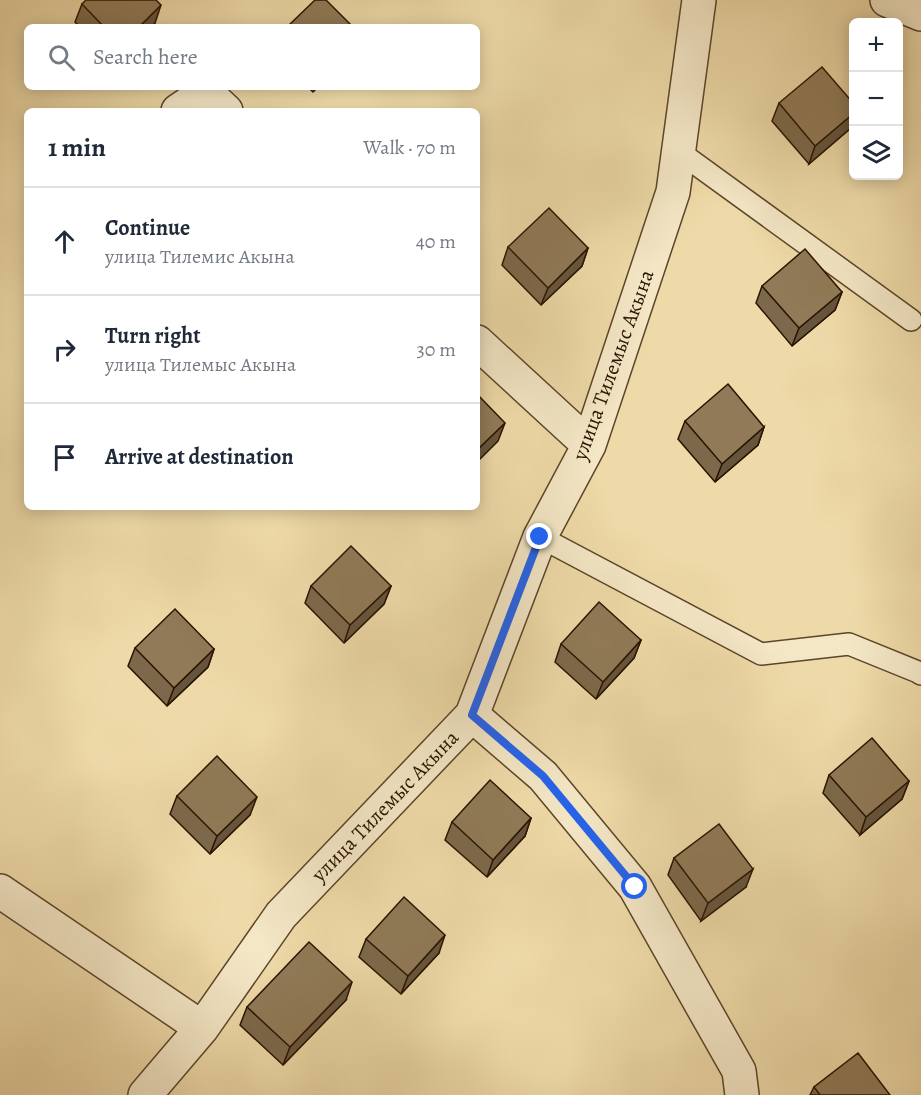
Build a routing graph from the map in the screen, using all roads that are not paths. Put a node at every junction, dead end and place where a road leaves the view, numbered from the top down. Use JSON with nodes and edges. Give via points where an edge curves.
{"nodes":[{"id":1,"x":699,"y":0,"type":"edge"},
{"id":2,"x":182,"y":108,"type":"edge"},
{"id":3,"x":223,"y":108,"type":"edge"},
{"id":4,"x":678,"y":151,"type":"junction"},
{"id":5,"x":911,"y":320,"type":"dead end"},
{"id":6,"x":480,"y":345,"type":"edge"},
{"id":7,"x":589,"y":445,"type":"junction"},
{"id":8,"x":540,"y":537,"type":"junction"},
{"id":9,"x":921,"y":674,"type":"edge"},
{"id":10,"x":472,"y":715,"type":"junction"},
{"id":11,"x":0,"y":891,"type":"edge"},
{"id":12,"x":202,"y":1028,"type":"junction"},
{"id":13,"x":145,"y":1095,"type":"edge"},
{"id":14,"x":741,"y":1095,"type":"edge"}],
"edges":[{"from":1,"to":4,"type":"street","name":"улица Тилемыс Акына"},
{"from":2,"to":3,"type":"street","via":[[206,92]]},
{"from":4,"to":5,"type":"lane"},
{"from":4,"to":7,"type":"street","name":"улица Тилемыс Акына","via":[[673,192]]},
{"from":6,"to":7,"type":"street"},
{"from":7,"to":8,"type":"street","name":"улица Тилемыс Акына"},
{"from":8,"to":9,"type":"lane","via":[[761,654],[849,644]]},
{"from":8,"to":10,"type":"street","name":"улица Тилемыс Акына"},
{"from":10,"to":12,"type":"street","name":"улица Тилемыс Акына","via":[[281,915]]},
{"from":10,"to":14,"type":"street","via":[[543,776],[635,887],[739,1071]]},
{"from":11,"to":12,"type":"street"},
{"from":12,"to":13,"type":"street","name":"улица Тилемыс Акына"}]}
